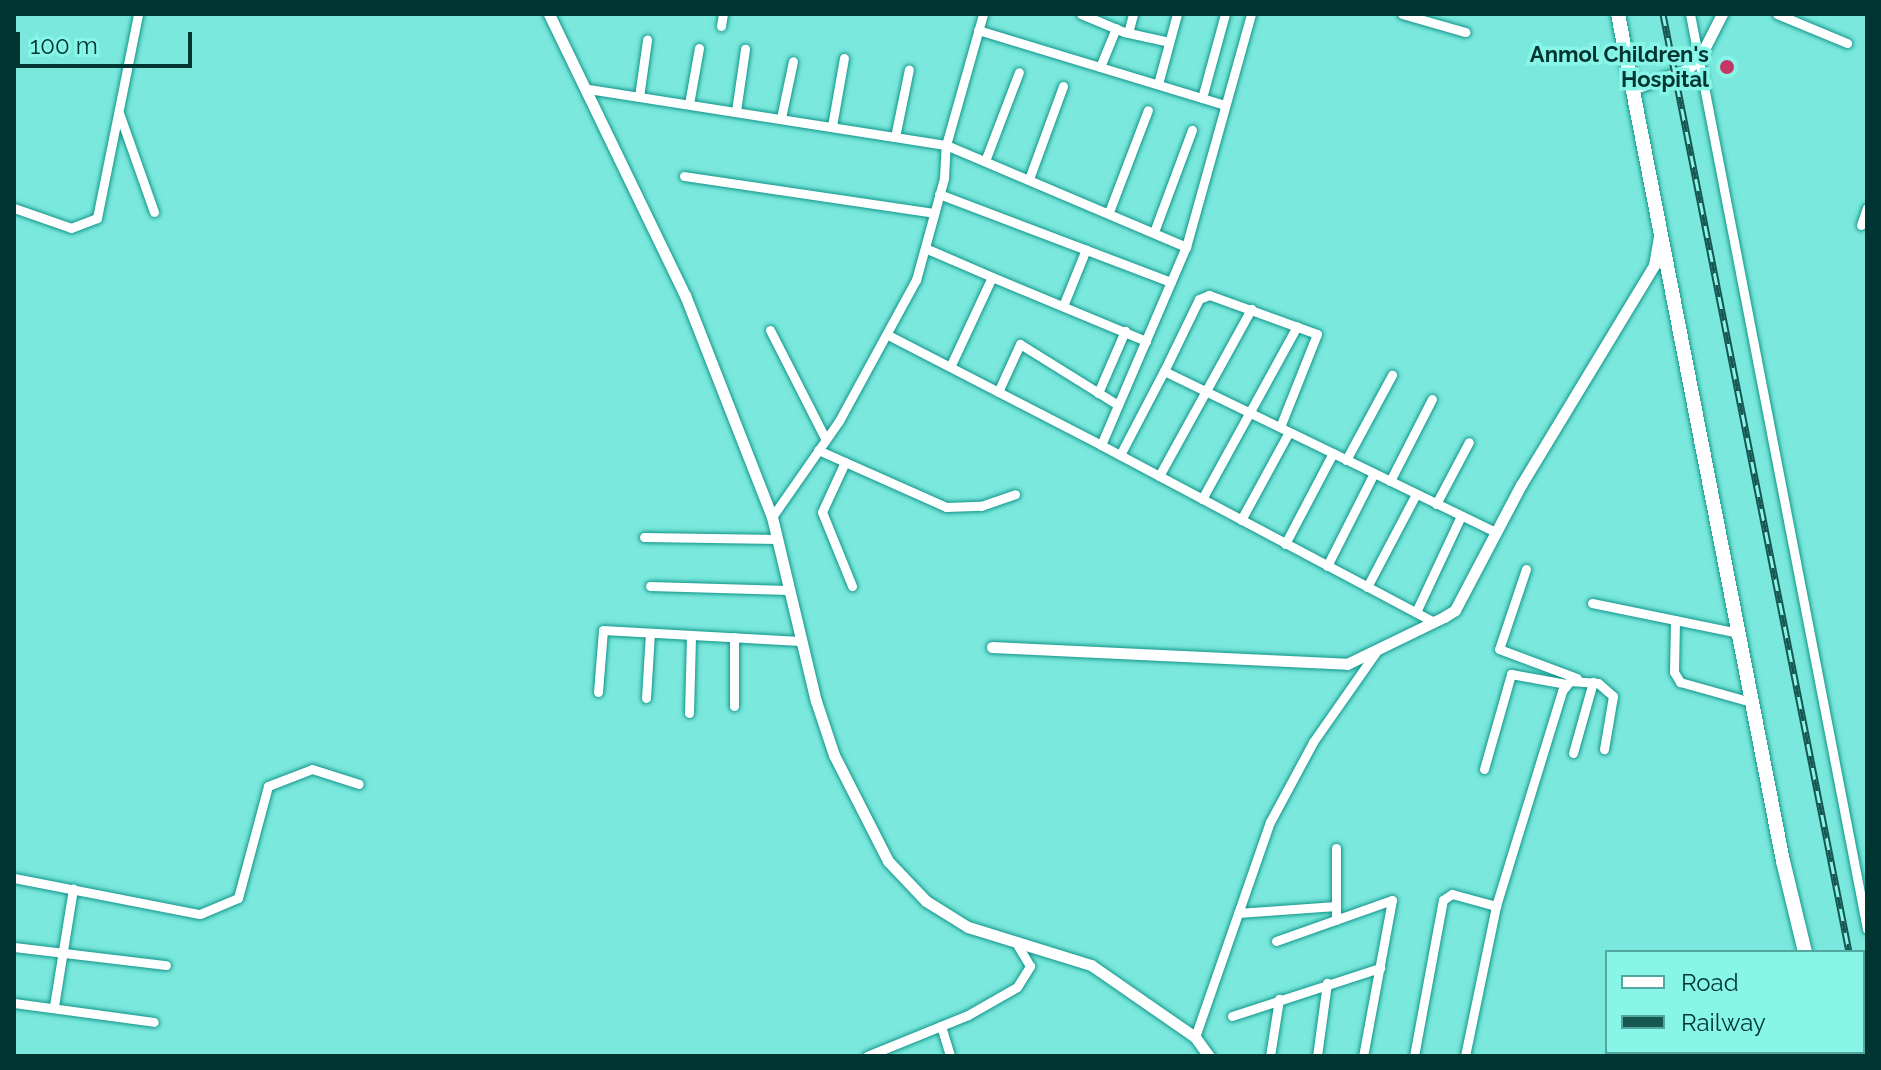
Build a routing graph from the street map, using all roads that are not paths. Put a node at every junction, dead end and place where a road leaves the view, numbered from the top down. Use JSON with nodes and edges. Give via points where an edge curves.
{"nodes":[{"id":1,"x":138,"y":14,"type":"edge"},
{"id":2,"x":549,"y":14,"type":"edge"},
{"id":3,"x":723,"y":14,"type":"edge"},
{"id":4,"x":983,"y":14,"type":"edge"},
{"id":5,"x":1083,"y":14,"type":"edge"},
{"id":6,"x":1133,"y":14,"type":"edge"},
{"id":7,"x":1177,"y":14,"type":"edge"},
{"id":8,"x":1225,"y":14,"type":"edge"},
{"id":9,"x":1251,"y":14,"type":"edge"},
{"id":10,"x":1617,"y":14,"type":"edge"},
{"id":11,"x":1690,"y":14,"type":"edge"},
{"id":12,"x":1722,"y":14,"type":"edge"},
{"id":13,"x":1777,"y":14,"type":"edge"},
{"id":14,"x":1408,"y":15,"type":"edge"},
{"id":15,"x":721,"y":26,"type":"dead end"},
{"id":16,"x":1116,"y":28,"type":"junction"},
{"id":17,"x":978,"y":30,"type":"junction"},
{"id":18,"x":1465,"y":32,"type":"dead end"},
{"id":19,"x":1128,"y":33,"type":"junction"},
{"id":20,"x":647,"y":40,"type":"dead end"},
{"id":21,"x":1169,"y":42,"type":"junction"},
{"id":22,"x":1847,"y":43,"type":"dead end"},
{"id":23,"x":699,"y":48,"type":"dead end"},
{"id":24,"x":745,"y":49,"type":"dead end"},
{"id":25,"x":844,"y":58,"type":"dead end"},
{"id":26,"x":1699,"y":59,"type":"junction"},
{"id":27,"x":793,"y":61,"type":"dead end"},
{"id":28,"x":1100,"y":67,"type":"junction"},
{"id":29,"x":909,"y":69,"type":"dead end"},
{"id":30,"x":1019,"y":72,"type":"dead end"},
{"id":31,"x":1158,"y":84,"type":"junction"},
{"id":32,"x":1063,"y":86,"type":"dead end"},
{"id":33,"x":588,"y":89,"type":"junction"},
{"id":34,"x":1632,"y":89,"type":"junction"},
{"id":35,"x":639,"y":97,"type":"junction"},
{"id":36,"x":1202,"y":98,"type":"junction"},
{"id":37,"x":689,"y":104,"type":"junction"},
{"id":38,"x":1225,"y":105,"type":"junction"},
{"id":39,"x":1148,"y":110,"type":"dead end"},
{"id":40,"x":736,"y":111,"type":"junction"},
{"id":41,"x":119,"y":112,"type":"junction"},
{"id":42,"x":781,"y":118,"type":"junction"},
{"id":43,"x":832,"y":126,"type":"junction"},
{"id":44,"x":1192,"y":130,"type":"dead end"},
{"id":45,"x":895,"y":137,"type":"junction"},
{"id":46,"x":946,"y":145,"type":"junction"},
{"id":47,"x":985,"y":161,"type":"junction"},
{"id":48,"x":684,"y":176,"type":"dead end"},
{"id":49,"x":1029,"y":179,"type":"junction"},
{"id":50,"x":939,"y":194,"type":"junction"},
{"id":51,"x":14,"y":208,"type":"edge"},
{"id":52,"x":1867,"y":208,"type":"edge"},
{"id":53,"x":154,"y":212,"type":"dead end"},
{"id":54,"x":1109,"y":212,"type":"junction"},
{"id":55,"x":934,"y":213,"type":"junction"},
{"id":56,"x":1861,"y":225,"type":"dead end"},
{"id":57,"x":1154,"y":232,"type":"junction"},
{"id":58,"x":1660,"y":232,"type":"junction"},
{"id":59,"x":1186,"y":247,"type":"junction"},
{"id":60,"x":925,"y":248,"type":"junction"},
{"id":61,"x":1086,"y":249,"type":"junction"},
{"id":62,"x":992,"y":277,"type":"junction"},
{"id":63,"x":1171,"y":282,"type":"junction"},
{"id":64,"x":1063,"y":306,"type":"junction"},
{"id":65,"x":1251,"y":309,"type":"junction"},
{"id":66,"x":1297,"y":326,"type":"junction"},
{"id":67,"x":770,"y":330,"type":"dead end"},
{"id":68,"x":1125,"y":331,"type":"junction"},
{"id":69,"x":888,"y":335,"type":"junction"},
{"id":70,"x":1146,"y":341,"type":"junction"},
{"id":71,"x":950,"y":367,"type":"junction"},
{"id":72,"x":1164,"y":371,"type":"junction"},
{"id":73,"x":1392,"y":375,"type":"dead end"},
{"id":74,"x":1206,"y":391,"type":"junction"},
{"id":75,"x":998,"y":392,"type":"junction"},
{"id":76,"x":1098,"y":393,"type":"junction"},
{"id":77,"x":1432,"y":399,"type":"dead end"},
{"id":78,"x":1118,"y":405,"type":"junction"},
{"id":79,"x":1249,"y":412,"type":"junction"},
{"id":80,"x":1285,"y":430,"type":"junction"},
{"id":81,"x":826,"y":440,"type":"junction"},
{"id":82,"x":1469,"y":442,"type":"dead end"},
{"id":83,"x":1101,"y":445,"type":"junction"},
{"id":84,"x":818,"y":450,"type":"junction"},
{"id":85,"x":1333,"y":453,"type":"junction"},
{"id":86,"x":1120,"y":455,"type":"junction"},
{"id":87,"x":1346,"y":460,"type":"junction"},
{"id":88,"x":845,"y":462,"type":"junction"},
{"id":89,"x":1374,"y":473,"type":"junction"},
{"id":90,"x":1159,"y":476,"type":"junction"},
{"id":91,"x":1390,"y":481,"type":"junction"},
{"id":92,"x":1015,"y":494,"type":"dead end"},
{"id":93,"x":1416,"y":494,"type":"junction"},
{"id":94,"x":1202,"y":499,"type":"junction"},
{"id":95,"x":1436,"y":504,"type":"junction"},
{"id":96,"x":1461,"y":516,"type":"junction"},
{"id":97,"x":772,"y":517,"type":"junction"},
{"id":98,"x":1241,"y":520,"type":"junction"},
{"id":99,"x":1495,"y":532,"type":"junction"},
{"id":100,"x":644,"y":537,"type":"dead end"},
{"id":101,"x":777,"y":539,"type":"junction"},
{"id":102,"x":1285,"y":544,"type":"junction"},
{"id":103,"x":1327,"y":566,"type":"junction"},
{"id":104,"x":1526,"y":569,"type":"dead end"},
{"id":105,"x":650,"y":586,"type":"dead end"},
{"id":106,"x":852,"y":586,"type":"dead end"},
{"id":107,"x":1367,"y":587,"type":"junction"},
{"id":108,"x":789,"y":590,"type":"junction"},
{"id":109,"x":1592,"y":603,"type":"dead end"},
{"id":110,"x":1416,"y":612,"type":"junction"},
{"id":111,"x":1675,"y":620,"type":"junction"},
{"id":112,"x":1434,"y":622,"type":"junction"},
{"id":113,"x":650,"y":633,"type":"junction"},
{"id":114,"x":1738,"y":633,"type":"junction"},
{"id":115,"x":691,"y":635,"type":"junction"},
{"id":116,"x":734,"y":637,"type":"junction"},
{"id":117,"x":800,"y":641,"type":"junction"},
{"id":118,"x":992,"y":647,"type":"dead end"},
{"id":119,"x":1378,"y":649,"type":"junction"},
{"id":120,"x":1580,"y":679,"type":"junction"},
{"id":121,"x":1593,"y":682,"type":"junction"},
{"id":122,"x":1566,"y":684,"type":"junction"},
{"id":123,"x":598,"y":692,"type":"dead end"},
{"id":124,"x":646,"y":698,"type":"dead end"},
{"id":125,"x":1751,"y":702,"type":"junction"},
{"id":126,"x":734,"y":706,"type":"dead end"},
{"id":127,"x":689,"y":713,"type":"dead end"},
{"id":128,"x":1604,"y":749,"type":"dead end"},
{"id":129,"x":1573,"y":753,"type":"dead end"},
{"id":130,"x":1484,"y":769,"type":"dead end"},
{"id":131,"x":359,"y":784,"type":"dead end"},
{"id":132,"x":1336,"y":848,"type":"dead end"},
{"id":133,"x":14,"y":878,"type":"edge"},
{"id":134,"x":73,"y":889,"type":"junction"},
{"id":135,"x":1336,"y":906,"type":"junction"},
{"id":136,"x":1496,"y":906,"type":"junction"},
{"id":137,"x":1238,"y":913,"type":"junction"},
{"id":138,"x":1336,"y":920,"type":"junction"},
{"id":139,"x":1867,"y":929,"type":"edge"},
{"id":140,"x":1276,"y":941,"type":"dead end"},
{"id":141,"x":1018,"y":946,"type":"junction"},
{"id":142,"x":14,"y":947,"type":"edge"},
{"id":143,"x":1805,"y":950,"type":"edge"},
{"id":144,"x":63,"y":953,"type":"junction"},
{"id":145,"x":166,"y":965,"type":"dead end"},
{"id":146,"x":1380,"y":968,"type":"junction"},
{"id":147,"x":1327,"y":983,"type":"junction"},
{"id":148,"x":1279,"y":999,"type":"junction"},
{"id":149,"x":14,"y":1003,"type":"edge"},
{"id":150,"x":54,"y":1006,"type":"junction"},
{"id":151,"x":1232,"y":1016,"type":"dead end"},
{"id":152,"x":154,"y":1022,"type":"dead end"},
{"id":153,"x":941,"y":1026,"type":"junction"},
{"id":154,"x":1195,"y":1037,"type":"junction"},
{"id":155,"x":867,"y":1056,"type":"edge"},
{"id":156,"x":950,"y":1056,"type":"edge"},
{"id":157,"x":1209,"y":1056,"type":"edge"},
{"id":158,"x":1270,"y":1056,"type":"edge"},
{"id":159,"x":1317,"y":1056,"type":"edge"},
{"id":160,"x":1363,"y":1056,"type":"edge"},
{"id":161,"x":1414,"y":1056,"type":"edge"},
{"id":162,"x":1465,"y":1056,"type":"edge"}],
"edges":[{"from":1,"to":41,"type":"street"},
{"from":2,"to":33,"type":"street"},
{"from":3,"to":15,"type":"street"},
{"from":4,"to":17,"type":"street"},
{"from":5,"to":16,"type":"street"},
{"from":6,"to":19,"type":"street"},
{"from":7,"to":21,"type":"street"},
{"from":8,"to":36,"type":"street"},
{"from":9,"to":38,"type":"street"},
{"from":10,"to":34,"type":"main road"},
{"from":11,"to":26,"type":"street"},
{"from":12,"to":26,"type":"street"},
{"from":13,"to":22,"type":"street"},
{"from":14,"to":18,"type":"street"},
{"from":16,"to":19,"type":"street"},
{"from":16,"to":28,"type":"street"},
{"from":17,"to":28,"type":"street"},
{"from":17,"to":46,"type":"street"},
{"from":19,"to":21,"type":"street"},
{"from":20,"to":35,"type":"street"},
{"from":21,"to":31,"type":"street"},
{"from":23,"to":37,"type":"street"},
{"from":24,"to":40,"type":"street"},
{"from":25,"to":43,"type":"street"},
{"from":26,"to":34,"type":"street","via":[[1676,77]]},
{"from":26,"to":139,"type":"street"},
{"from":27,"to":42,"type":"street"},
{"from":28,"to":31,"type":"street"},
{"from":29,"to":45,"type":"street"},
{"from":30,"to":47,"type":"street"},
{"from":31,"to":36,"type":"street"},
{"from":32,"to":49,"type":"street"},
{"from":33,"to":35,"type":"street"},
{"from":33,"to":97,"type":"street","via":[[679,281]]},
{"from":34,"to":58,"type":"main road"},
{"from":35,"to":37,"type":"street"},
{"from":36,"to":38,"type":"street"},
{"from":37,"to":40,"type":"street"},
{"from":38,"to":59,"type":"street"},
{"from":39,"to":54,"type":"street"},
{"from":40,"to":42,"type":"street"},
{"from":41,"to":51,"type":"street","via":[[99,212],[91,224],[71,228]]},
{"from":41,"to":53,"type":"street"},
{"from":42,"to":43,"type":"street"},
{"from":43,"to":45,"type":"street"},
{"from":44,"to":57,"type":"street"},
{"from":45,"to":46,"type":"street"},
{"from":46,"to":47,"type":"street"},
{"from":46,"to":50,"type":"street"},
{"from":47,"to":49,"type":"street"},
{"from":48,"to":55,"type":"street"},
{"from":49,"to":54,"type":"street"},
{"from":50,"to":55,"type":"street"},
{"from":50,"to":61,"type":"street"},
{"from":52,"to":56,"type":"street"},
{"from":54,"to":57,"type":"street"},
{"from":55,"to":60,"type":"street"},
{"from":57,"to":59,"type":"street"},
{"from":58,"to":99,"type":"street","via":[[1654,265]]},
{"from":58,"to":114,"type":"main road"},
{"from":59,"to":63,"type":"street"},
{"from":60,"to":62,"type":"street"},
{"from":60,"to":69,"type":"street","via":[[916,280]]},
{"from":61,"to":63,"type":"street"},
{"from":61,"to":64,"type":"street"},
{"from":62,"to":64,"type":"street"},
{"from":62,"to":71,"type":"street"},
{"from":63,"to":70,"type":"street"},
{"from":64,"to":68,"type":"street"},
{"from":65,"to":66,"type":"street"},
{"from":65,"to":72,"type":"street","via":[[1209,295],[1199,299]]},
{"from":65,"to":74,"type":"street"},
{"from":66,"to":79,"type":"street"},
{"from":66,"to":80,"type":"street","via":[[1317,334]]},
{"from":67,"to":81,"type":"street"},
{"from":68,"to":70,"type":"street"},
{"from":68,"to":76,"type":"street"},
{"from":69,"to":71,"type":"street"},
{"from":69,"to":81,"type":"street"},
{"from":70,"to":78,"type":"street"},
{"from":71,"to":75,"type":"street"},
{"from":72,"to":74,"type":"street"},
{"from":72,"to":86,"type":"street"},
{"from":73,"to":87,"type":"street"},
{"from":74,"to":79,"type":"street"},
{"from":74,"to":90,"type":"street"},
{"from":75,"to":76,"type":"street","via":[[1020,344]]},
{"from":75,"to":83,"type":"street"},
{"from":76,"to":78,"type":"street"},
{"from":77,"to":91,"type":"street"},
{"from":78,"to":83,"type":"street"},
{"from":79,"to":80,"type":"street"},
{"from":79,"to":94,"type":"street"},
{"from":80,"to":85,"type":"street"},
{"from":80,"to":98,"type":"street"},
{"from":81,"to":84,"type":"street"},
{"from":82,"to":95,"type":"street"},
{"from":83,"to":86,"type":"street"},
{"from":84,"to":88,"type":"street"},
{"from":84,"to":97,"type":"street"},
{"from":85,"to":87,"type":"street"},
{"from":85,"to":102,"type":"street"},
{"from":86,"to":90,"type":"street"},
{"from":87,"to":89,"type":"street"},
{"from":88,"to":92,"type":"street","via":[[946,507],[981,506]]},
{"from":88,"to":106,"type":"street","via":[[822,512]]},
{"from":89,"to":91,"type":"street"},
{"from":89,"to":103,"type":"street"},
{"from":90,"to":94,"type":"street"},
{"from":91,"to":93,"type":"street"},
{"from":93,"to":95,"type":"street"},
{"from":93,"to":107,"type":"street"},
{"from":94,"to":98,"type":"street"},
{"from":95,"to":96,"type":"street"},
{"from":96,"to":99,"type":"street"},
{"from":96,"to":110,"type":"street"},
{"from":97,"to":101,"type":"street"},
{"from":98,"to":102,"type":"street"},
{"from":99,"to":112,"type":"street","via":[[1455,610]]},
{"from":100,"to":101,"type":"street"},
{"from":101,"to":108,"type":"street"},
{"from":102,"to":103,"type":"street"},
{"from":103,"to":107,"type":"street"},
{"from":104,"to":120,"type":"street","via":[[1499,649]]},
{"from":105,"to":108,"type":"street"},
{"from":107,"to":110,"type":"street"},
{"from":108,"to":117,"type":"street"},
{"from":109,"to":111,"type":"street"},
{"from":110,"to":112,"type":"street"},
{"from":111,"to":114,"type":"street"},
{"from":111,"to":125,"type":"street","via":[[1674,672],[1680,682]]},
{"from":112,"to":119,"type":"street"},
{"from":113,"to":115,"type":"street"},
{"from":113,"to":123,"type":"street","via":[[603,630]]},
{"from":113,"to":124,"type":"street"},
{"from":114,"to":125,"type":"main road"},
{"from":115,"to":116,"type":"street"},
{"from":115,"to":127,"type":"street"},
{"from":116,"to":117,"type":"street"},
{"from":116,"to":126,"type":"street"},
{"from":117,"to":141,"type":"street","via":[[834,755],[888,861],[949,917]]},
{"from":118,"to":119,"type":"street","via":[[1324,665],[1347,664]]},
{"from":119,"to":137,"type":"street","via":[[1285,790]]},
{"from":120,"to":121,"type":"street"},
{"from":120,"to":122,"type":"street"},
{"from":121,"to":128,"type":"street","via":[[1608,686],[1613,696]]},
{"from":121,"to":129,"type":"street"},
{"from":122,"to":130,"type":"street","via":[[1511,674]]},
{"from":122,"to":136,"type":"street"},
{"from":125,"to":143,"type":"main road"},
{"from":131,"to":134,"type":"street","via":[[312,769],[268,786],[238,898],[200,914]]},
{"from":132,"to":135,"type":"street"},
{"from":133,"to":134,"type":"street"},
{"from":134,"to":144,"type":"street"},
{"from":135,"to":137,"type":"street"},
{"from":135,"to":138,"type":"street"},
{"from":136,"to":161,"type":"street","via":[[1452,894],[1443,900]]},
{"from":136,"to":162,"type":"street"},
{"from":137,"to":154,"type":"street"},
{"from":138,"to":140,"type":"street"},
{"from":138,"to":146,"type":"street","via":[[1392,900]]},
{"from":141,"to":153,"type":"street","via":[[1030,966],[1017,987]]},
{"from":141,"to":154,"type":"street","via":[[1091,965]]},
{"from":142,"to":144,"type":"street"},
{"from":144,"to":145,"type":"street"},
{"from":144,"to":150,"type":"street"},
{"from":146,"to":147,"type":"street"},
{"from":146,"to":160,"type":"street"},
{"from":147,"to":148,"type":"street"},
{"from":147,"to":159,"type":"street"},
{"from":148,"to":151,"type":"street"},
{"from":148,"to":158,"type":"street"},
{"from":149,"to":150,"type":"street"},
{"from":150,"to":152,"type":"street"},
{"from":153,"to":155,"type":"street"},
{"from":153,"to":156,"type":"street"},
{"from":154,"to":157,"type":"street"}]}
